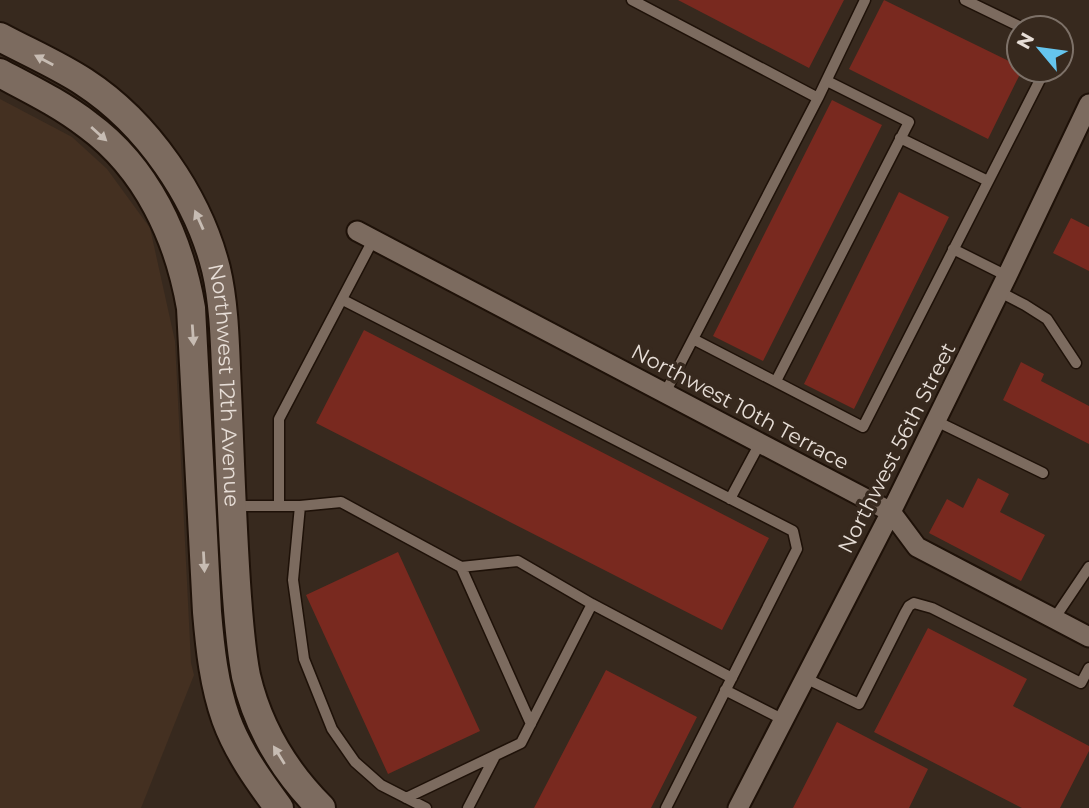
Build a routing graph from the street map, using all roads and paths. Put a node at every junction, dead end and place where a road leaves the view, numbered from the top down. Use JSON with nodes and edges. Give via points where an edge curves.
{"nodes":[{"id":1,"x":632,"y":0,"type":"edge"},
{"id":2,"x":865,"y":0,"type":"edge"},
{"id":3,"x":965,"y":0,"type":"edge"},
{"id":4,"x":1005,"y":19,"type":"edge"},
{"id":5,"x":0,"y":37,"type":"edge"},
{"id":6,"x":0,"y":73,"type":"edge"},
{"id":7,"x":827,"y":81,"type":"junction"},
{"id":8,"x":1038,"y":84,"type":"edge"},
{"id":9,"x":818,"y":98,"type":"junction"},
{"id":10,"x":1089,"y":104,"type":"edge"},
{"id":11,"x":900,"y":138,"type":"junction"},
{"id":12,"x":988,"y":181,"type":"junction"},
{"id":13,"x":365,"y":236,"type":"joint"},
{"id":14,"x":953,"y":249,"type":"junction"},
{"id":15,"x":1003,"y":284,"type":"junction"},
{"id":16,"x":343,"y":300,"type":"junction"},
{"id":17,"x":693,"y":338,"type":"junction"},
{"id":18,"x":1076,"y":363,"type":"dead end"},
{"id":19,"x":776,"y":381,"type":"junction"},
{"id":20,"x":665,"y":393,"type":"junction"},
{"id":21,"x":936,"y":421,"type":"junction"},
{"id":22,"x":760,"y":443,"type":"junction"},
{"id":23,"x":1043,"y":473,"type":"dead end"},
{"id":24,"x":730,"y":499,"type":"junction"},
{"id":25,"x":201,"y":505,"type":"junction"},
{"id":26,"x":232,"y":506,"type":"junction"},
{"id":27,"x":279,"y":506,"type":"junction"},
{"id":28,"x":300,"y":506,"type":"junction"},
{"id":29,"x":891,"y":512,"type":"junction"},
{"id":30,"x":461,"y":567,"type":"junction"},
{"id":31,"x":1089,"y":567,"type":"edge"},
{"id":32,"x":592,"y":604,"type":"junction"},
{"id":33,"x":1054,"y":619,"type":"junction"},
{"id":34,"x":1089,"y":637,"type":"edge"},
{"id":35,"x":1089,"y":668,"type":"edge"},
{"id":36,"x":732,"y":678,"type":"junction"},
{"id":37,"x":805,"y":678,"type":"junction"},
{"id":38,"x":725,"y":690,"type":"junction"},
{"id":39,"x":784,"y":720,"type":"junction"},
{"id":40,"x":531,"y":724,"type":"junction"},
{"id":41,"x":496,"y":755,"type":"junction"},
{"id":42,"x":406,"y":798,"type":"junction"},
{"id":43,"x":279,"y":808,"type":"edge"},
{"id":44,"x":321,"y":808,"type":"edge"},
{"id":45,"x":426,"y":808,"type":"edge"},
{"id":46,"x":468,"y":808,"type":"edge"},
{"id":47,"x":666,"y":808,"type":"edge"},
{"id":48,"x":738,"y":808,"type":"edge"}],
"edges":[{"from":1,"to":9,"type":"lane"},
{"from":2,"to":7,"type":"lane"},
{"from":3,"to":4,"type":"lane"},
{"from":26,"to":5,"type":"street","name":"Northwest 12th Avenue","one_way":true,"via":[[221,305],[207,239],[194,209],[136,126],[85,83]]},
{"from":6,"to":25,"type":"street","name":"Northwest 12th Avenue","one_way":true,"via":[[90,126],[134,171],[166,222],[191,308]]},
{"from":7,"to":9,"type":"lane"},
{"from":7,"to":11,"type":"lane","via":[[909,122]]},
{"from":8,"to":12,"type":"lane"},
{"from":9,"to":17,"type":"lane"},
{"from":10,"to":15,"type":"street","name":"Northwest 56th Street"},
{"from":11,"to":12,"type":"lane"},
{"from":11,"to":19,"type":"lane"},
{"from":12,"to":14,"type":"lane"},
{"from":13,"to":16,"type":"lane"},
{"from":13,"to":20,"type":"street","name":"Northwest 10th Terrace"},
{"from":14,"to":15,"type":"lane"},
{"from":14,"to":19,"type":"lane","via":[[863,426]]},
{"from":15,"to":18,"type":"lane","via":[[1047,319]]},
{"from":15,"to":21,"type":"street","name":"Northwest 56th Street"},
{"from":16,"to":24,"type":"lane"},
{"from":16,"to":27,"type":"lane","via":[[279,419]]},
{"from":17,"to":19,"type":"lane"},
{"from":17,"to":20,"type":"lane"},
{"from":20,"to":22,"type":"street","name":"Northwest 10th Terrace"},
{"from":21,"to":23,"type":"lane"},
{"from":21,"to":29,"type":"street","name":"Northwest 56th Street"},
{"from":22,"to":24,"type":"lane"},
{"from":22,"to":29,"type":"street","name":"Northwest 10th Terrace"},
{"from":24,"to":36,"type":"lane","via":[[793,531],[797,549]]},
{"from":25,"to":26,"type":"street"},
{"from":25,"to":43,"type":"street","name":"Northwest 12th Avenue","one_way":true,"via":[[216,685],[242,754]]},
{"from":26,"to":27,"type":"lane"},
{"from":44,"to":26,"type":"street","name":"Northwest 12th Avenue","one_way":true,"via":[[270,740],[246,677]]},
{"from":27,"to":28,"type":"lane"},
{"from":28,"to":30,"type":"lane","via":[[341,502]]},
{"from":28,"to":42,"type":"lane","via":[[293,580],[304,659],[332,729],[355,762],[381,785]]},
{"from":29,"to":33,"type":"street","name":"Northwest 10th Terrace","via":[[917,547]]},
{"from":29,"to":37,"type":"street","name":"Northwest 56th Street"},
{"from":30,"to":32,"type":"lane","via":[[518,561]]},
{"from":30,"to":40,"type":"lane"},
{"from":31,"to":33,"type":"lane"},
{"from":32,"to":36,"type":"lane"},
{"from":32,"to":40,"type":"lane"},
{"from":33,"to":34,"type":"street","name":"Northwest 10th Terrace"},
{"from":35,"to":37,"type":"lane","via":[[1081,683],[914,603],[859,704]]},
{"from":36,"to":38,"type":"lane"},
{"from":37,"to":39,"type":"street","name":"Northwest 56th Street"},
{"from":38,"to":39,"type":"lane"},
{"from":38,"to":47,"type":"lane"},
{"from":39,"to":48,"type":"street","name":"Northwest 56th Street"},
{"from":40,"to":41,"type":"lane","via":[[522,743]]},
{"from":41,"to":42,"type":"lane"},
{"from":41,"to":46,"type":"lane"},
{"from":42,"to":45,"type":"lane"}]}
